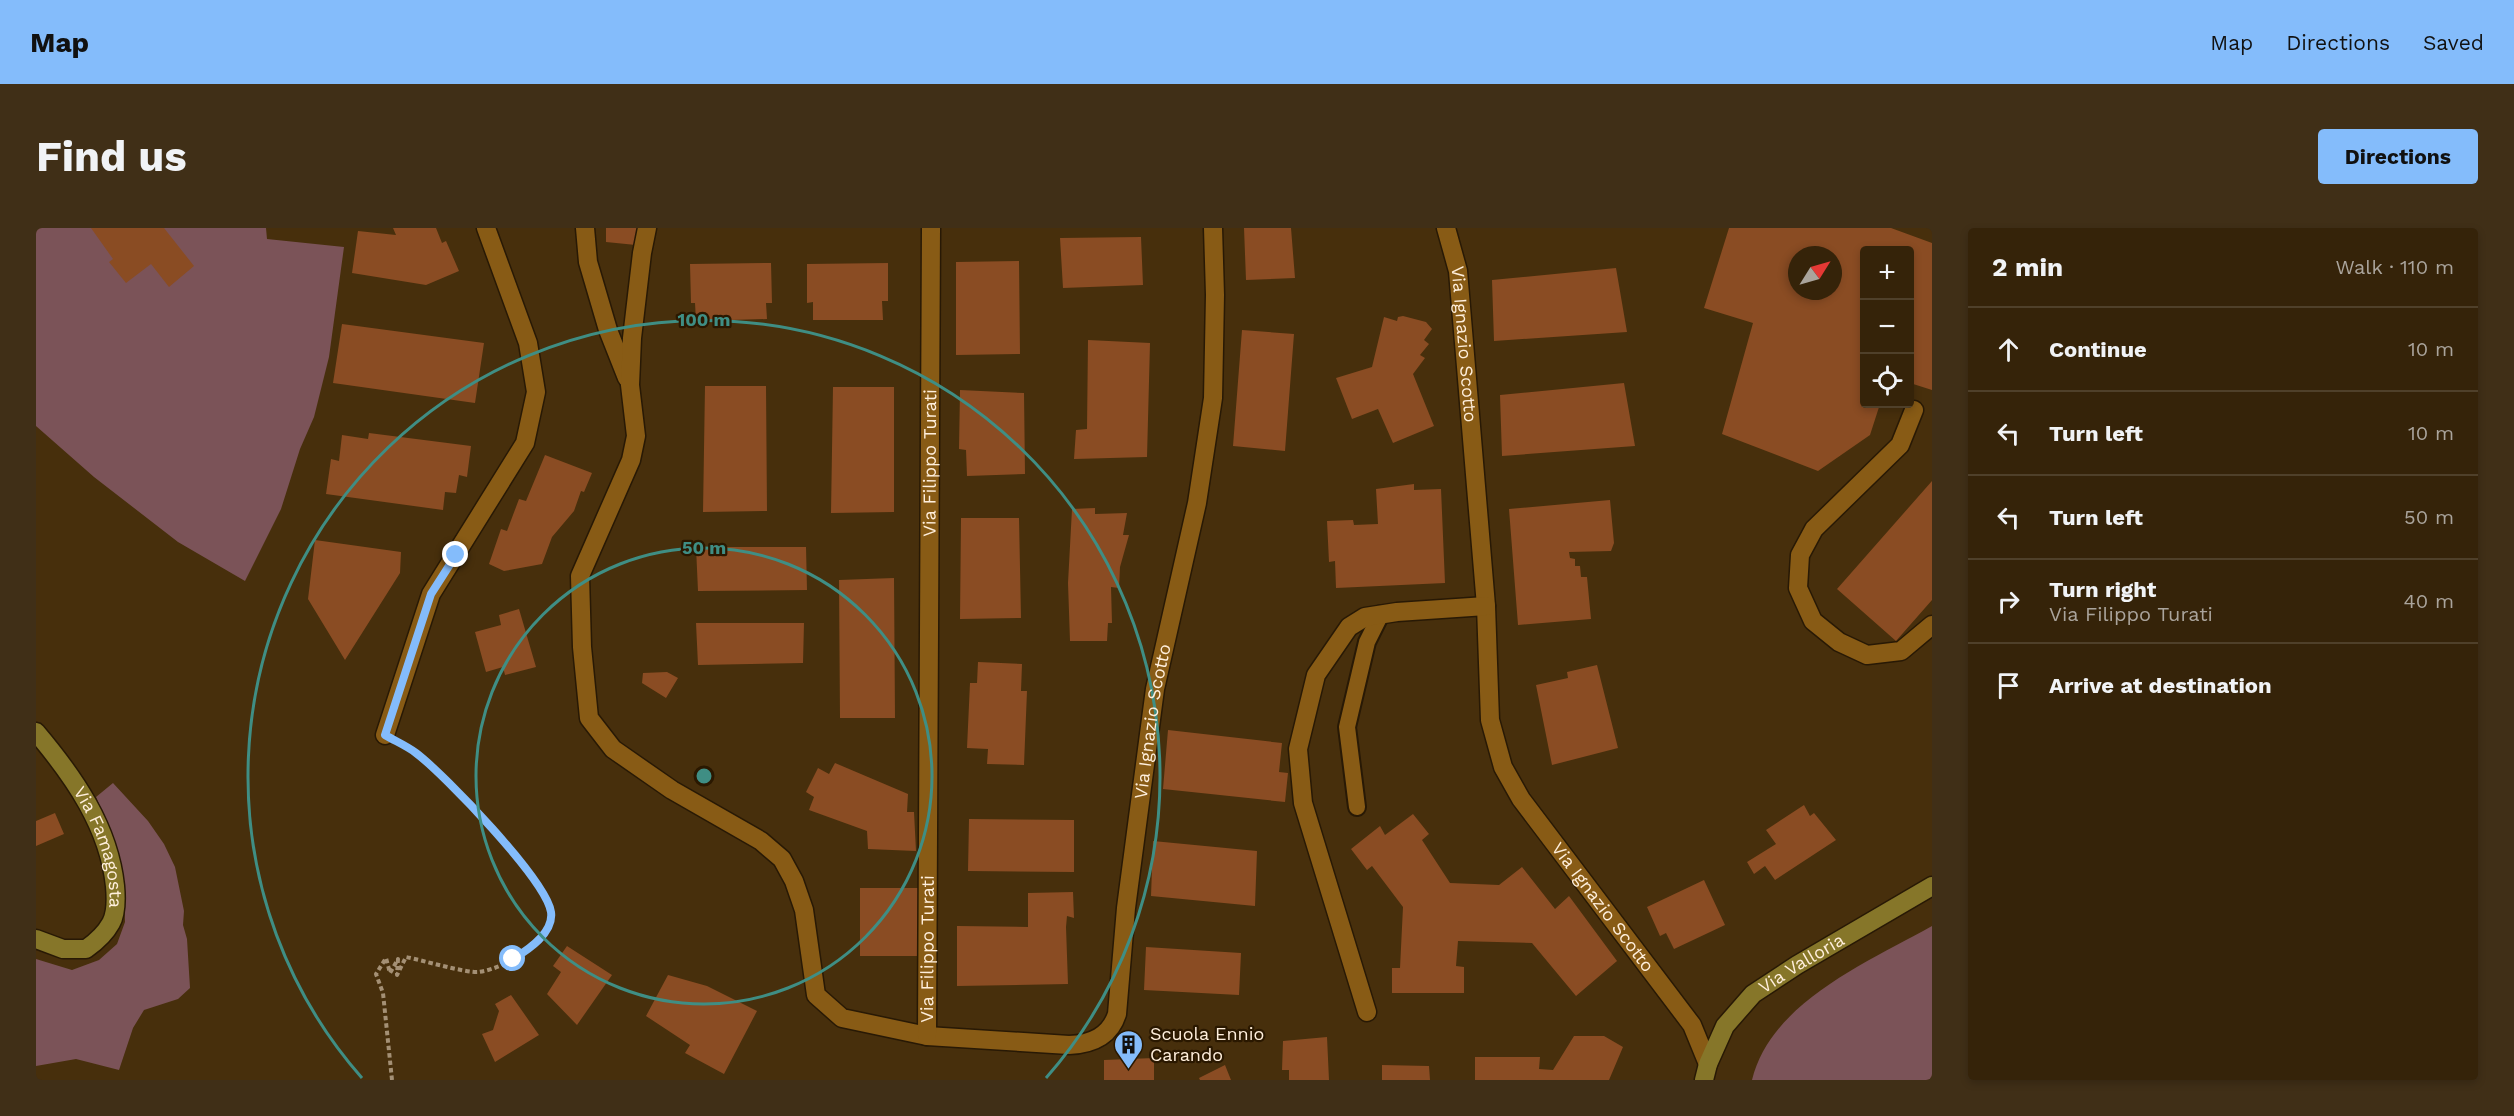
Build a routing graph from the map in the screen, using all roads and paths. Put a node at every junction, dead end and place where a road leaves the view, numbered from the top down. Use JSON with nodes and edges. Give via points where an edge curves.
{"nodes":[{"id":1,"x":486,"y":228,"type":"edge"},
{"id":2,"x":585,"y":228,"type":"edge"},
{"id":3,"x":647,"y":228,"type":"edge"},
{"id":4,"x":931,"y":228,"type":"edge"},
{"id":5,"x":1213,"y":228,"type":"edge"},
{"id":6,"x":1446,"y":228,"type":"edge"},
{"id":7,"x":630,"y":385,"type":"junction"},
{"id":8,"x":1914,"y":410,"type":"dead end"},
{"id":9,"x":1486,"y":606,"type":"junction"},
{"id":10,"x":1381,"y":614,"type":"junction"},
{"id":11,"x":1932,"y":625,"type":"edge"},
{"id":12,"x":36,"y":732,"type":"edge"},
{"id":13,"x":385,"y":735,"type":"joint"},
{"id":14,"x":1357,"y":807,"type":"dead end"},
{"id":15,"x":1932,"y":886,"type":"edge"},
{"id":16,"x":36,"y":939,"type":"edge"},
{"id":17,"x":1367,"y":1012,"type":"dead end"},
{"id":18,"x":927,"y":1036,"type":"junction"},
{"id":19,"x":1707,"y":1075,"type":"edge"},
{"id":20,"x":392,"y":1080,"type":"edge"}],
"edges":[{"from":1,"to":13,"type":"street","via":[[528,343],[536,392],[525,443],[431,594]]},
{"from":2,"to":7,"type":"street","name":"Via Filippo Turati","via":[[588,262],[608,330]]},
{"from":3,"to":7,"type":"street","name":"Via Filippo Turati","via":[[632,338]]},
{"from":4,"to":18,"type":"street","name":"Via Filippo Turati"},
{"from":5,"to":18,"type":"street","name":"Via Ignazio Scotto","via":[[1213,398],[1197,503],[1155,689],[1126,908],[1118,1014],[1101,1038],[1085,1044]]},
{"from":6,"to":9,"type":"street","name":"Via Ignazio Scotto","via":[[1458,271]]},
{"from":7,"to":18,"type":"street","name":"Via Filippo Turati","via":[[636,435],[631,460],[580,576],[589,718],[613,749],[672,790],[761,841],[782,859],[804,910],[816,995],[842,1018]]},
{"from":8,"to":11,"type":"street","via":[[1900,445],[1814,529],[1800,555],[1798,588],[1813,621],[1839,642],[1867,655],[1901,651]]},
{"from":9,"to":10,"type":"street"},
{"from":9,"to":19,"type":"street","name":"Via Ignazio Scotto","via":[[1490,720],[1503,767],[1521,799],[1692,1025]]},
{"from":10,"to":14,"type":"lane","via":[[1367,642],[1347,727]]},
{"from":10,"to":17,"type":"street","via":[[1365,617],[1348,627],[1316,675],[1298,749],[1303,803]]},
{"from":12,"to":16,"type":"street","name":"Via Famagosta","via":[[77,785],[100,826],[113,863],[116,895],[113,921],[86,950],[63,949]]},
{"from":13,"to":20,"type":"path","via":[[416,753],[486,822],[545,895],[551,915],[543,937],[530,949],[477,972],[406,957],[397,975],[398,958],[390,973],[386,958],[376,974],[383,993]]},
{"from":15,"to":19,"type":"street","name":"Via Valloria","via":[[1754,994],[1725,1026]]}]}
